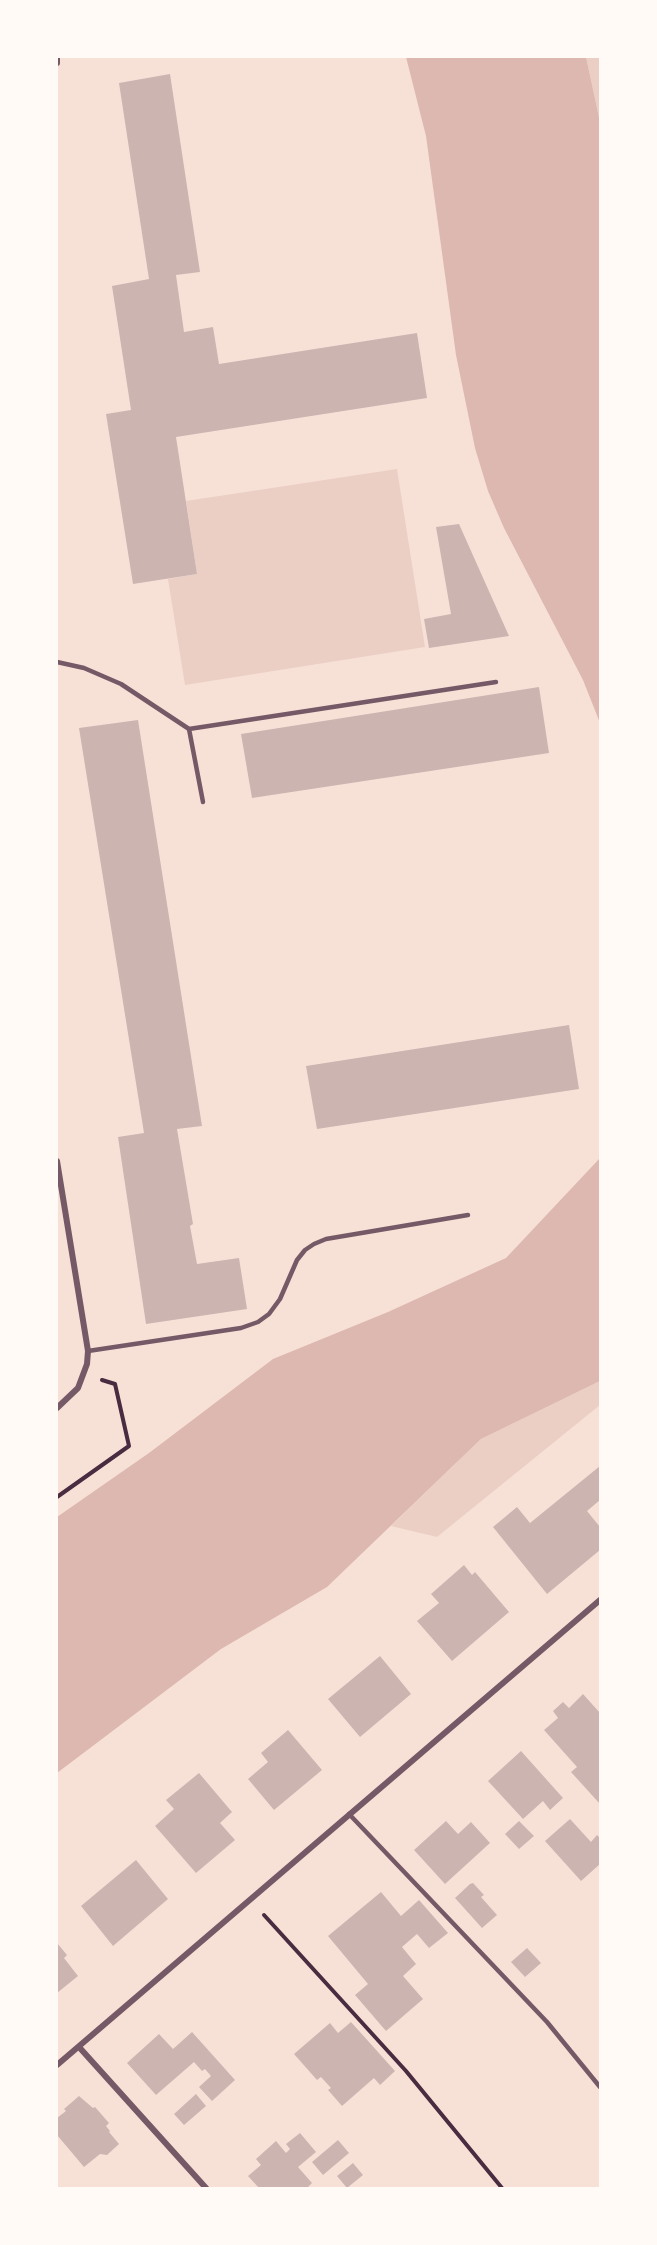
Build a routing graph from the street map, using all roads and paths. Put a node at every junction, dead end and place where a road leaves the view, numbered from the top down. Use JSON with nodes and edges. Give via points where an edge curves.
{"nodes":[{"id":1,"x":57,"y":57,"type":"edge"},
{"id":2,"x":57,"y":63,"type":"edge"},
{"id":3,"x":57,"y":662,"type":"edge"},
{"id":4,"x":496,"y":682,"type":"dead end"},
{"id":5,"x":189,"y":729,"type":"junction"},
{"id":6,"x":203,"y":802,"type":"dead end"},
{"id":7,"x":57,"y":1161,"type":"edge"},
{"id":8,"x":468,"y":1215,"type":"dead end"},
{"id":9,"x":88,"y":1351,"type":"junction"},
{"id":10,"x":84,"y":1374,"type":"junction"},
{"id":11,"x":57,"y":1408,"type":"edge"},
{"id":12,"x":57,"y":1497,"type":"edge"},
{"id":13,"x":600,"y":1600,"type":"edge"},
{"id":14,"x":349,"y":1814,"type":"junction"},
{"id":15,"x":249,"y":1899,"type":"junction"},
{"id":16,"x":79,"y":2047,"type":"junction"},
{"id":17,"x":57,"y":2065,"type":"edge"},
{"id":18,"x":600,"y":2087,"type":"edge"},
{"id":19,"x":207,"y":2188,"type":"edge"},
{"id":20,"x":502,"y":2188,"type":"edge"}],
"edges":[{"from":1,"to":2,"type":"street"},
{"from":3,"to":5,"type":"lane","via":[[84,668],[121,684]]},
{"from":4,"to":5,"type":"lane"},
{"from":5,"to":6,"type":"lane"},
{"from":7,"to":9,"type":"street"},
{"from":8,"to":9,"type":"lane","via":[[314,1244],[297,1260],[280,1299],[258,1322],[241,1328]]},
{"from":9,"to":10,"type":"street"},
{"from":10,"to":11,"type":"street","via":[[78,1388]]},
{"from":10,"to":12,"type":"path","via":[[115,1384],[129,1446]]},
{"from":13,"to":14,"type":"street"},
{"from":14,"to":15,"type":"street"},
{"from":14,"to":18,"type":"lane","via":[[548,2022]]},
{"from":15,"to":16,"type":"street"},
{"from":15,"to":20,"type":"path","via":[[406,2071]]},
{"from":16,"to":17,"type":"street"},
{"from":16,"to":19,"type":"street"}]}
